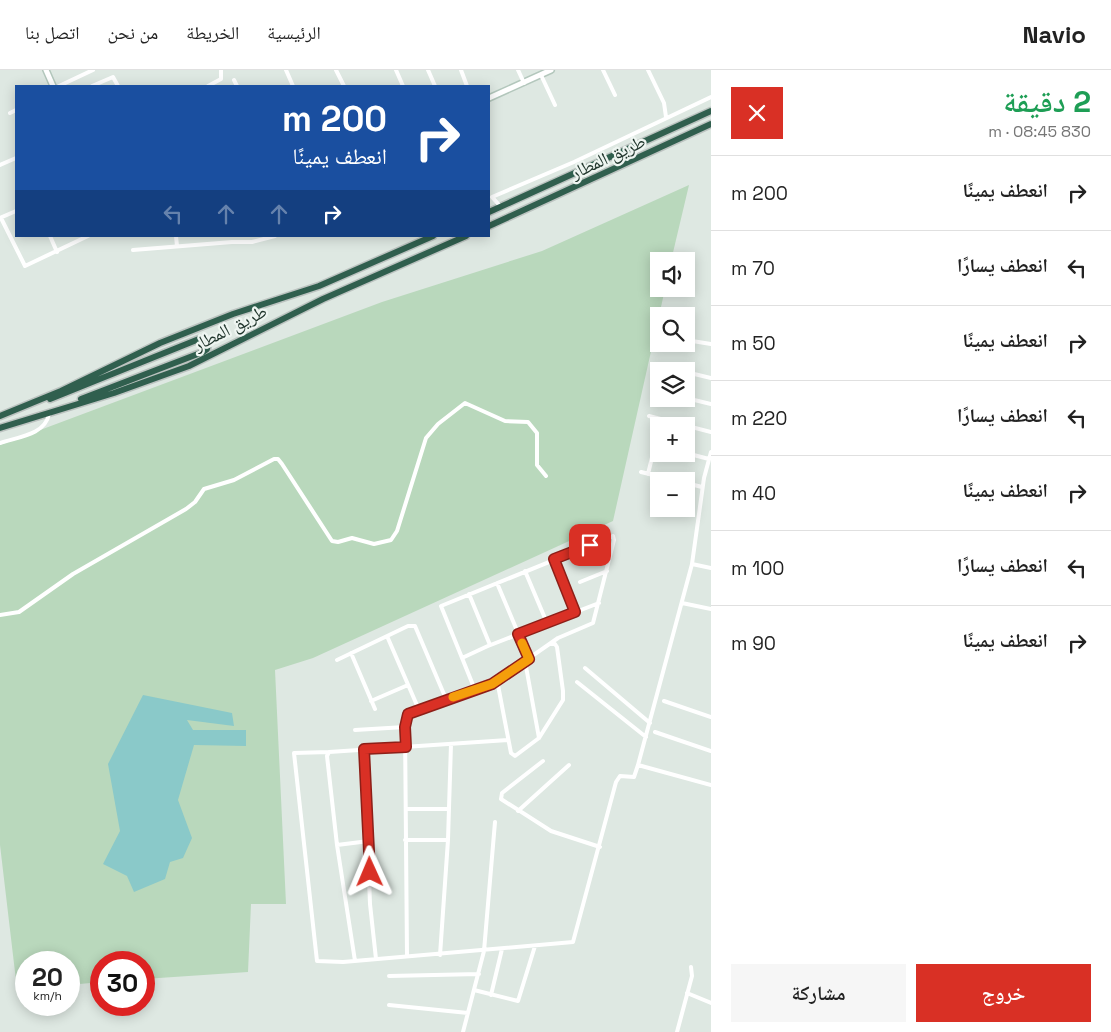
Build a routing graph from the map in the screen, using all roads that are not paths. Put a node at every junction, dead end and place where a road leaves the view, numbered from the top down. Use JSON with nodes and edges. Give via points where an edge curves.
{"nodes":[{"id":1,"x":46,"y":70,"type":"edge"},
{"id":2,"x":94,"y":70,"type":"edge"},
{"id":3,"x":221,"y":70,"type":"edge"},
{"id":4,"x":286,"y":70,"type":"edge"},
{"id":5,"x":336,"y":70,"type":"edge"},
{"id":6,"x":396,"y":70,"type":"edge"},
{"id":7,"x":428,"y":70,"type":"edge"},
{"id":8,"x":460,"y":70,"type":"edge"},
{"id":9,"x":518,"y":70,"type":"edge"},
{"id":10,"x":551,"y":70,"type":"edge"},
{"id":11,"x":603,"y":70,"type":"edge"},
{"id":12,"x":648,"y":70,"type":"edge"},
{"id":13,"x":541,"y":75,"type":"junction"},
{"id":14,"x":234,"y":80,"type":"dead end"},
{"id":15,"x":524,"y":83,"type":"junction"},
{"id":16,"x":53,"y":85,"type":"edge"},
{"id":17,"x":61,"y":85,"type":"edge"},
{"id":18,"x":100,"y":85,"type":"edge"},
{"id":19,"x":117,"y":85,"type":"edge"},
{"id":20,"x":210,"y":85,"type":"edge"},
{"id":21,"x":236,"y":85,"type":"edge"},
{"id":22,"x":293,"y":85,"type":"edge"},
{"id":23,"x":344,"y":85,"type":"edge"},
{"id":24,"x":403,"y":85,"type":"edge"},
{"id":25,"x":435,"y":85,"type":"edge"},
{"id":26,"x":468,"y":85,"type":"edge"},
{"id":27,"x":615,"y":95,"type":"dead end"},
{"id":28,"x":711,"y":97,"type":"edge"},
{"id":29,"x":490,"y":98,"type":"edge"},
{"id":30,"x":703,"y":102,"type":"junction"},
{"id":31,"x":554,"y":104,"type":"dead end"},
{"id":32,"x":15,"y":110,"type":"edge"},
{"id":33,"x":709,"y":111,"type":"edge"},
{"id":34,"x":10,"y":113,"type":"dead end"},
{"id":35,"x":666,"y":117,"type":"junction"},
{"id":36,"x":711,"y":124,"type":"edge"},
{"id":37,"x":0,"y":158,"type":"edge"},
{"id":38,"x":15,"y":158,"type":"edge"},
{"id":39,"x":1,"y":165,"type":"edge"},
{"id":40,"x":501,"y":207,"type":"junction"},
{"id":41,"x":15,"y":211,"type":"edge"},
{"id":42,"x":490,"y":212,"type":"edge"},
{"id":43,"x":0,"y":218,"type":"edge"},
{"id":44,"x":490,"y":226,"type":"edge"},
{"id":45,"x":50,"y":237,"type":"edge"},
{"id":46,"x":86,"y":237,"type":"edge"},
{"id":47,"x":176,"y":237,"type":"edge"},
{"id":48,"x":232,"y":237,"type":"edge"},
{"id":49,"x":272,"y":237,"type":"edge"},
{"id":50,"x":431,"y":237,"type":"edge"},
{"id":51,"x":464,"y":237,"type":"edge"},
{"id":52,"x":232,"y":242,"type":"junction"},
{"id":53,"x":177,"y":246,"type":"junction"},
{"id":54,"x":133,"y":250,"type":"dead end"},
{"id":55,"x":57,"y":252,"type":"junction"},
{"id":56,"x":695,"y":341,"type":"edge"},
{"id":57,"x":711,"y":344,"type":"edge"},
{"id":58,"x":695,"y":374,"type":"edge"},
{"id":59,"x":711,"y":378,"type":"edge"},
{"id":60,"x":695,"y":400,"type":"edge"},
{"id":61,"x":711,"y":404,"type":"edge"},
{"id":62,"x":49,"y":414,"type":"junction"},
{"id":63,"x":0,"y":416,"type":"edge"},
{"id":64,"x":650,"y":416,"type":"dead end"},
{"id":65,"x":19,"y":422,"type":"junction"},
{"id":66,"x":0,"y":428,"type":"edge"},
{"id":67,"x":711,"y":432,"type":"edge"},
{"id":68,"x":0,"y":443,"type":"edge"},
{"id":69,"x":711,"y":452,"type":"edge"},
{"id":70,"x":695,"y":455,"type":"edge"},
{"id":71,"x":709,"y":459,"type":"junction"},
{"id":72,"x":651,"y":462,"type":"edge"},
{"id":73,"x":641,"y":472,"type":"dead end"},
{"id":74,"x":648,"y":474,"type":"joint"},
{"id":75,"x":546,"y":476,"type":"dead end"},
{"id":76,"x":695,"y":485,"type":"edge"},
{"id":77,"x":702,"y":487,"type":"junction"},
{"id":78,"x":554,"y":559,"type":"junction"},
{"id":79,"x":692,"y":564,"type":"junction"},
{"id":80,"x":711,"y":568,"type":"edge"},
{"id":81,"x":525,"y":571,"type":"junction"},
{"id":82,"x":606,"y":571,"type":"junction"},
{"id":83,"x":580,"y":582,"type":"dead end"},
{"id":84,"x":497,"y":583,"type":"junction"},
{"id":85,"x":469,"y":594,"type":"junction"},
{"id":86,"x":599,"y":602,"type":"junction"},
{"id":87,"x":682,"y":603,"type":"junction"},
{"id":88,"x":711,"y":609,"type":"edge"},
{"id":89,"x":575,"y":612,"type":"junction"},
{"id":90,"x":0,"y":615,"type":"edge"},
{"id":91,"x":546,"y":623,"type":"junction"},
{"id":92,"x":518,"y":634,"type":"junction"},
{"id":93,"x":388,"y":636,"type":"junction"},
{"id":94,"x":550,"y":644,"type":"junction"},
{"id":95,"x":488,"y":646,"type":"junction"},
{"id":96,"x":351,"y":653,"type":"junction"},
{"id":97,"x":462,"y":658,"type":"junction"},
{"id":98,"x":338,"y":660,"type":"dead end"},
{"id":99,"x":527,"y":660,"type":"junction"},
{"id":100,"x":585,"y":668,"type":"dead end"},
{"id":101,"x":497,"y":680,"type":"junction"},
{"id":102,"x":577,"y":682,"type":"dead end"},
{"id":103,"x":408,"y":685,"type":"junction"},
{"id":104,"x":475,"y":690,"type":"junction"},
{"id":105,"x":446,"y":699,"type":"junction"},
{"id":106,"x":371,"y":701,"type":"junction"},
{"id":107,"x":664,"y":701,"type":"dead end"},
{"id":108,"x":375,"y":709,"type":"dead end"},
{"id":109,"x":419,"y":710,"type":"junction"},
{"id":110,"x":711,"y":717,"type":"edge"},
{"id":111,"x":650,"y":723,"type":"junction"},
{"id":112,"x":405,"y":727,"type":"junction"},
{"id":113,"x":355,"y":730,"type":"dead end"},
{"id":114,"x":655,"y":732,"type":"dead end"},
{"id":115,"x":646,"y":737,"type":"junction"},
{"id":116,"x":539,"y":738,"type":"junction"},
{"id":117,"x":508,"y":740,"type":"junction"},
{"id":118,"x":451,"y":744,"type":"junction"},
{"id":119,"x":406,"y":747,"type":"junction"},
{"id":120,"x":364,"y":749,"type":"junction"},
{"id":121,"x":711,"y":751,"type":"edge"},
{"id":122,"x":328,"y":752,"type":"junction"},
{"id":123,"x":542,"y":761,"type":"dead end"},
{"id":124,"x":569,"y":765,"type":"dead end"},
{"id":125,"x":638,"y":765,"type":"junction"},
{"id":126,"x":711,"y":785,"type":"edge"},
{"id":127,"x":406,"y":809,"type":"junction"},
{"id":128,"x":449,"y":809,"type":"junction"},
{"id":129,"x":518,"y":811,"type":"junction"},
{"id":130,"x":495,"y":822,"type":"dead end"},
{"id":131,"x":406,"y":840,"type":"junction"},
{"id":132,"x":448,"y":840,"type":"junction"},
{"id":133,"x":369,"y":841,"type":"junction"},
{"id":134,"x":337,"y":844,"type":"junction"},
{"id":135,"x":600,"y":847,"type":"junction"},
{"id":136,"x":535,"y":946,"type":"junction"},
{"id":137,"x":502,"y":950,"type":"junction"},
{"id":138,"x":484,"y":951,"type":"junction"},
{"id":139,"x":440,"y":955,"type":"junction"},
{"id":140,"x":407,"y":956,"type":"junction"},
{"id":141,"x":376,"y":959,"type":"junction"},
{"id":142,"x":355,"y":961,"type":"junction"},
{"id":143,"x":691,"y":967,"type":"dead end"},
{"id":144,"x":479,"y":974,"type":"junction"},
{"id":145,"x":389,"y":976,"type":"dead end"},
{"id":146,"x":474,"y":990,"type":"junction"},
{"id":147,"x":687,"y":993,"type":"junction"},
{"id":148,"x":491,"y":995,"type":"junction"},
{"id":149,"x":711,"y":1003,"type":"edge"},
{"id":150,"x":389,"y":1005,"type":"dead end"},
{"id":151,"x":468,"y":1013,"type":"junction"},
{"id":152,"x":463,"y":1032,"type":"edge"},
{"id":153,"x":677,"y":1032,"type":"edge"}],
"edges":[{"from":1,"to":16,"type":"street"},
{"from":2,"to":17,"type":"street"},
{"from":3,"to":20,"type":"street","via":[[222,79]]},
{"from":4,"to":22,"type":"street"},
{"from":5,"to":23,"type":"street"},
{"from":6,"to":24,"type":"street"},
{"from":7,"to":25,"type":"street"},
{"from":8,"to":26,"type":"street"},
{"from":9,"to":15,"type":"street"},
{"from":10,"to":13,"type":"street"},
{"from":11,"to":27,"type":"street"},
{"from":12,"to":35,"type":"street","via":[[664,103]]},
{"from":13,"to":15,"type":"street"},
{"from":13,"to":31,"type":"street"},
{"from":14,"to":21,"type":"street"},
{"from":15,"to":29,"type":"street"},
{"from":18,"to":19,"type":"street","via":[[113,77]]},
{"from":28,"to":30,"type":"street"},
{"from":30,"to":33,"type":"street"},
{"from":30,"to":35,"type":"street"},
{"from":32,"to":34,"type":"street"},
{"from":33,"to":40,"type":"highway","name":"طريق المطار"},
{"from":35,"to":40,"type":"street","via":[[492,198]]},
{"from":36,"to":44,"type":"highway","name":"طريق المطار"},
{"from":37,"to":39,"type":"street"},
{"from":38,"to":39,"type":"street"},
{"from":40,"to":42,"type":"highway","name":"طريق المطار"},
{"from":41,"to":43,"type":"street"},
{"from":43,"to":55,"type":"street","via":[[24,265]]},
{"from":45,"to":55,"type":"street"},
{"from":46,"to":55,"type":"street"},
{"from":47,"to":53,"type":"street"},
{"from":48,"to":52,"type":"street"},
{"from":49,"to":52,"type":"street","via":[[260,242]]},
{"from":50,"to":63,"type":"highway","name":"طريق المطار","via":[[319,286],[233,314],[160,343],[61,391]]},
{"from":51,"to":62,"type":"highway","name":"طريق المطار","via":[[316,302],[189,366]]},
{"from":52,"to":53,"type":"street"},
{"from":53,"to":54,"type":"street"},
{"from":56,"to":57,"type":"street"},
{"from":58,"to":59,"type":"street"},
{"from":60,"to":61,"type":"street"},
{"from":62,"to":65,"type":"highway","name":"طريق المطار"},
{"from":62,"to":68,"type":"street","via":[[46,424],[39,430]]},
{"from":63,"to":65,"type":"highway","via":[[62,396],[199,340],[208,344],[203,352]]},
{"from":64,"to":67,"type":"street"},
{"from":65,"to":66,"type":"highway","name":"طريق المطار"},
{"from":69,"to":71,"type":"street"},
{"from":70,"to":71,"type":"street"},
{"from":71,"to":77,"type":"street"},
{"from":72,"to":74,"type":"street"},
{"from":73,"to":74,"type":"street"},
{"from":75,"to":90,"type":"street","via":[[537,465],[537,433],[528,422],[505,421],[465,403],[426,438],[391,540],[374,544],[352,538],[332,541],[282,464],[274,459],[234,480],[204,489],[186,509],[73,574],[19,612]]},
{"from":76,"to":77,"type":"street"},
{"from":77,"to":79,"type":"street"},
{"from":78,"to":81,"type":"street"},
{"from":78,"to":82,"type":"street","via":[[613,536]]},
{"from":78,"to":89,"type":"street"},
{"from":79,"to":80,"type":"street"},
{"from":79,"to":87,"type":"street"},
{"from":81,"to":84,"type":"street"},
{"from":81,"to":91,"type":"street"},
{"from":82,"to":83,"type":"street"},
{"from":82,"to":86,"type":"street"},
{"from":84,"to":85,"type":"street"},
{"from":84,"to":92,"type":"street"},
{"from":85,"to":95,"type":"street","via":[[490,643]]},
{"from":85,"to":97,"type":"street","via":[[441,606]]},
{"from":86,"to":89,"type":"street"},
{"from":86,"to":94,"type":"street","via":[[592,623],[562,635]]},
{"from":87,"to":88,"type":"street"},
{"from":87,"to":111,"type":"street"},
{"from":89,"to":91,"type":"street"},
{"from":91,"to":92,"type":"street"},
{"from":92,"to":95,"type":"street"},
{"from":92,"to":99,"type":"street"},
{"from":93,"to":96,"type":"street"},
{"from":93,"to":103,"type":"street"},
{"from":93,"to":105,"type":"street","via":[[415,626]]},
{"from":94,"to":99,"type":"street"},
{"from":94,"to":116,"type":"street","via":[[557,647],[563,696]]},
{"from":95,"to":97,"type":"street"},
{"from":96,"to":98,"type":"street"},
{"from":96,"to":106,"type":"street"},
{"from":97,"to":104,"type":"street"},
{"from":99,"to":101,"type":"street"},
{"from":99,"to":116,"type":"street"},
{"from":100,"to":111,"type":"street"},
{"from":101,"to":104,"type":"street"},
{"from":101,"to":117,"type":"street"},
{"from":102,"to":115,"type":"street"},
{"from":103,"to":106,"type":"street"},
{"from":103,"to":109,"type":"street"},
{"from":104,"to":105,"type":"street"},
{"from":105,"to":109,"type":"street"},
{"from":106,"to":108,"type":"street"},
{"from":107,"to":110,"type":"street"},
{"from":109,"to":112,"type":"street","via":[[408,714]]},
{"from":111,"to":115,"type":"street"},
{"from":112,"to":113,"type":"street"},
{"from":112,"to":119,"type":"street"},
{"from":114,"to":121,"type":"street"},
{"from":115,"to":125,"type":"street"},
{"from":116,"to":117,"type":"street","via":[[513,757]]},
{"from":117,"to":118,"type":"street"},
{"from":118,"to":119,"type":"street"},
{"from":118,"to":128,"type":"street"},
{"from":119,"to":120,"type":"street"},
{"from":119,"to":127,"type":"street"},
{"from":120,"to":122,"type":"street"},
{"from":120,"to":133,"type":"street"},
{"from":122,"to":134,"type":"street"},
{"from":122,"to":142,"type":"street","via":[[294,753],[317,961]]},
{"from":123,"to":129,"type":"street","via":[[500,795]]},
{"from":124,"to":129,"type":"street"},
{"from":125,"to":126,"type":"street"},
{"from":125,"to":135,"type":"street","via":[[632,778],[618,778]]},
{"from":127,"to":128,"type":"street"},
{"from":127,"to":131,"type":"street"},
{"from":128,"to":132,"type":"street"},
{"from":129,"to":135,"type":"street","via":[[551,831]]},
{"from":130,"to":138,"type":"street"},
{"from":131,"to":132,"type":"street"},
{"from":131,"to":140,"type":"street"},
{"from":132,"to":139,"type":"street"},
{"from":133,"to":134,"type":"street"},
{"from":133,"to":141,"type":"street","via":[[370,904]]},
{"from":134,"to":142,"type":"street"},
{"from":135,"to":136,"type":"street","via":[[574,941]]},
{"from":136,"to":137,"type":"street"},
{"from":136,"to":148,"type":"street","via":[[520,999]]},
{"from":137,"to":138,"type":"street"},
{"from":137,"to":148,"type":"street"},
{"from":138,"to":139,"type":"street"},
{"from":138,"to":144,"type":"street"},
{"from":139,"to":140,"type":"street"},
{"from":140,"to":141,"type":"street"},
{"from":141,"to":142,"type":"street"},
{"from":143,"to":147,"type":"street"},
{"from":144,"to":145,"type":"street"},
{"from":144,"to":146,"type":"street"},
{"from":146,"to":148,"type":"street"},
{"from":146,"to":151,"type":"street"},
{"from":147,"to":149,"type":"street"},
{"from":147,"to":153,"type":"street"},
{"from":150,"to":151,"type":"street"},
{"from":151,"to":152,"type":"street"}]}
